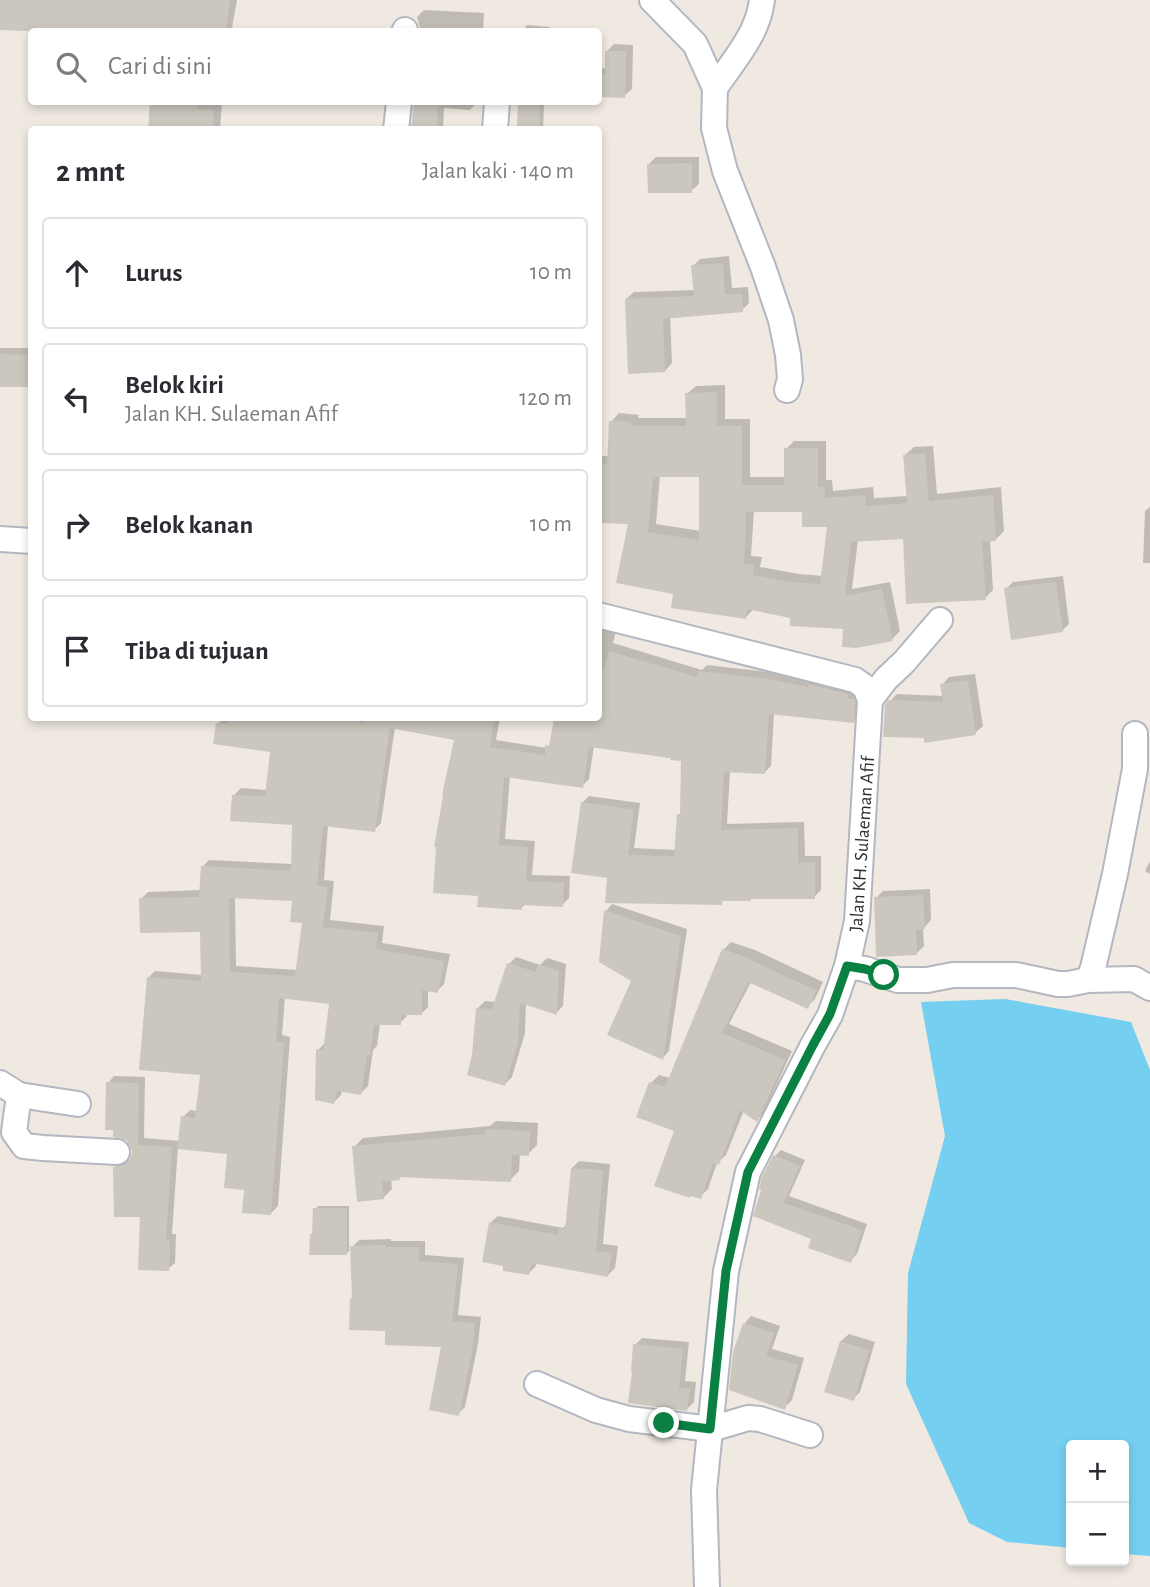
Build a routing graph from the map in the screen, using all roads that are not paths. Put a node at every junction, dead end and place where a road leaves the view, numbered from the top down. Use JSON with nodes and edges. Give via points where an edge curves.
{"nodes":[{"id":1,"x":652,"y":0,"type":"edge"},
{"id":2,"x":762,"y":0,"type":"edge"},
{"id":3,"x":715,"y":88,"type":"junction"},
{"id":4,"x":399,"y":105,"type":"edge"},
{"id":5,"x":497,"y":105,"type":"edge"},
{"id":6,"x":397,"y":126,"type":"edge"},
{"id":7,"x":495,"y":126,"type":"edge"},
{"id":8,"x":788,"y":390,"type":"dead end"},
{"id":9,"x":0,"y":540,"type":"edge"},
{"id":10,"x":28,"y":541,"type":"edge"},
{"id":11,"x":602,"y":616,"type":"edge"},
{"id":12,"x":940,"y":620,"type":"dead end"},
{"id":13,"x":870,"y":700,"type":"junction"},
{"id":14,"x":1135,"y":734,"type":"dead end"},
{"id":15,"x":1142,"y":771,"type":"edge"},
{"id":16,"x":847,"y":966,"type":"junction"},
{"id":17,"x":1088,"y":981,"type":"junction"},
{"id":18,"x":1150,"y":988,"type":"edge"},
{"id":19,"x":10,"y":1089,"type":"edge"},
{"id":20,"x":78,"y":1104,"type":"dead end"},
{"id":21,"x":117,"y":1152,"type":"dead end"},
{"id":22,"x":537,"y":1384,"type":"dead end"},
{"id":23,"x":710,"y":1429,"type":"junction"},
{"id":24,"x":810,"y":1435,"type":"dead end"},
{"id":25,"x":707,"y":1587,"type":"edge"}],
"edges":[{"from":1,"to":3,"type":"street","via":[[695,44]]},
{"from":2,"to":3,"type":"street","via":[[754,32]]},
{"from":3,"to":8,"type":"street","via":[[714,128],[725,171],[781,320]]},
{"from":4,"to":6,"type":"street"},
{"from":5,"to":7,"type":"street"},
{"from":9,"to":10,"type":"street"},
{"from":11,"to":13,"type":"street","via":[[855,680],[865,687]]},
{"from":12,"to":13,"type":"street"},
{"from":13,"to":16,"type":"street","name":"Jalan KH. Sulaeman Afif","via":[[857,921]]},
{"from":14,"to":15,"type":"street"},
{"from":15,"to":17,"type":"street"},
{"from":16,"to":17,"type":"street","via":[[898,981],[982,974],[1016,975],[1058,985]]},
{"from":16,"to":23,"type":"street","name":"Jalan KH. Sulaeman Afif","via":[[830,1014],[748,1172],[726,1271]]},
{"from":17,"to":18,"type":"street","via":[[1134,979]]},
{"from":19,"to":20,"type":"street"},
{"from":19,"to":21,"type":"street","via":[[14,1132],[23,1146]]},
{"from":22,"to":23,"type":"street","via":[[629,1419]]},
{"from":23,"to":24,"type":"street","via":[[748,1418]]},
{"from":23,"to":25,"type":"street","name":"Jalan KH. Sulaeman Afif","via":[[704,1490]]}]}
